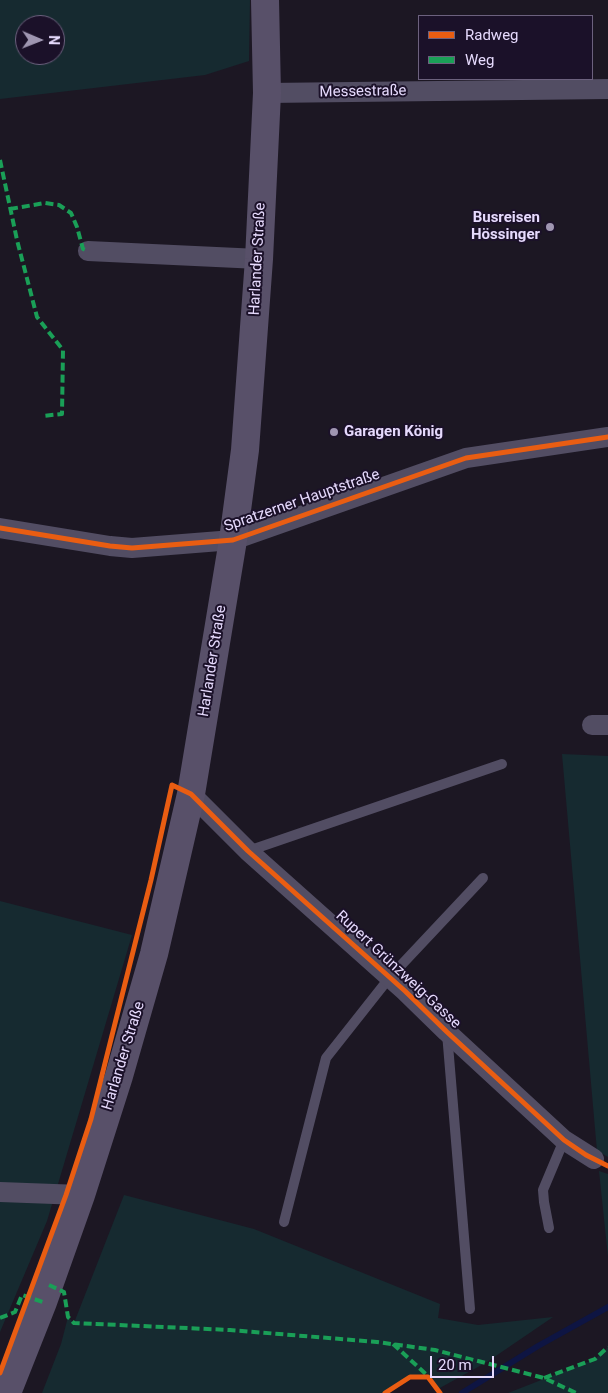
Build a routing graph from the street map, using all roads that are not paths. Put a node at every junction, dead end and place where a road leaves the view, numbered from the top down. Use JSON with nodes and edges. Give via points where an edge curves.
{"nodes":[{"id":1,"x":265,"y":0,"type":"edge"},
{"id":2,"x":608,"y":88,"type":"edge"},
{"id":3,"x":268,"y":93,"type":"junction"},
{"id":4,"x":88,"y":251,"type":"dead end"},
{"id":5,"x":259,"y":259,"type":"junction"},
{"id":6,"x":608,"y":437,"type":"edge"},
{"id":7,"x":0,"y":528,"type":"edge"},
{"id":8,"x":233,"y":540,"type":"junction"},
{"id":9,"x":502,"y":764,"type":"dead end"},
{"id":10,"x":191,"y":794,"type":"junction"},
{"id":11,"x":248,"y":851,"type":"junction"},
{"id":12,"x":483,"y":878,"type":"dead end"},
{"id":13,"x":390,"y":978,"type":"junction"},
{"id":14,"x":447,"y":1032,"type":"junction"},
{"id":15,"x":564,"y":1140,"type":"junction"},
{"id":16,"x":594,"y":1159,"type":"dead end"},
{"id":17,"x":0,"y":1192,"type":"edge"},
{"id":18,"x":81,"y":1195,"type":"junction"},
{"id":19,"x":284,"y":1222,"type":"dead end"},
{"id":20,"x":549,"y":1228,"type":"dead end"},
{"id":21,"x":470,"y":1309,"type":"dead end"},
{"id":22,"x":7,"y":1393,"type":"edge"}],
"edges":[{"from":1,"to":3,"type":"main road","name":"Harlander Straße"},
{"from":2,"to":3,"type":"street","name":"Messestraße"},
{"from":3,"to":5,"type":"main road","name":"Harlander Straße"},
{"from":4,"to":5,"type":"street"},
{"from":5,"to":8,"type":"main road","name":"Harlander Straße","via":[[245,450]]},
{"from":6,"to":8,"type":"street","name":"Spratzerner Hauptstraße","via":[[466,458]]},
{"from":7,"to":8,"type":"street","name":"Spratzerner Hauptstraße","via":[[132,548]]},
{"from":8,"to":10,"type":"main road","name":"Harlander Straße"},
{"from":9,"to":11,"type":"lane"},
{"from":10,"to":11,"type":"street","name":"Rupert Grünzweig-Gasse"},
{"from":10,"to":18,"type":"main road","name":"Harlander Straße","via":[[154,954]]},
{"from":11,"to":13,"type":"street","name":"Rupert Grünzweig-Gasse"},
{"from":12,"to":13,"type":"lane","name":"Rupert Grünzweig-Gasse"},
{"from":13,"to":14,"type":"street","name":"Rupert Grünzweig-Gasse"},
{"from":13,"to":19,"type":"lane","via":[[326,1058]]},
{"from":14,"to":15,"type":"street","name":"Rupert Grünzweig-Gasse"},
{"from":14,"to":21,"type":"lane"},
{"from":15,"to":16,"type":"street","name":"Rupert Grünzweig-Gasse"},
{"from":15,"to":20,"type":"lane","via":[[544,1190]]},
{"from":17,"to":18,"type":"street"},
{"from":18,"to":22,"type":"main road","name":"Harlander Straße"}]}
